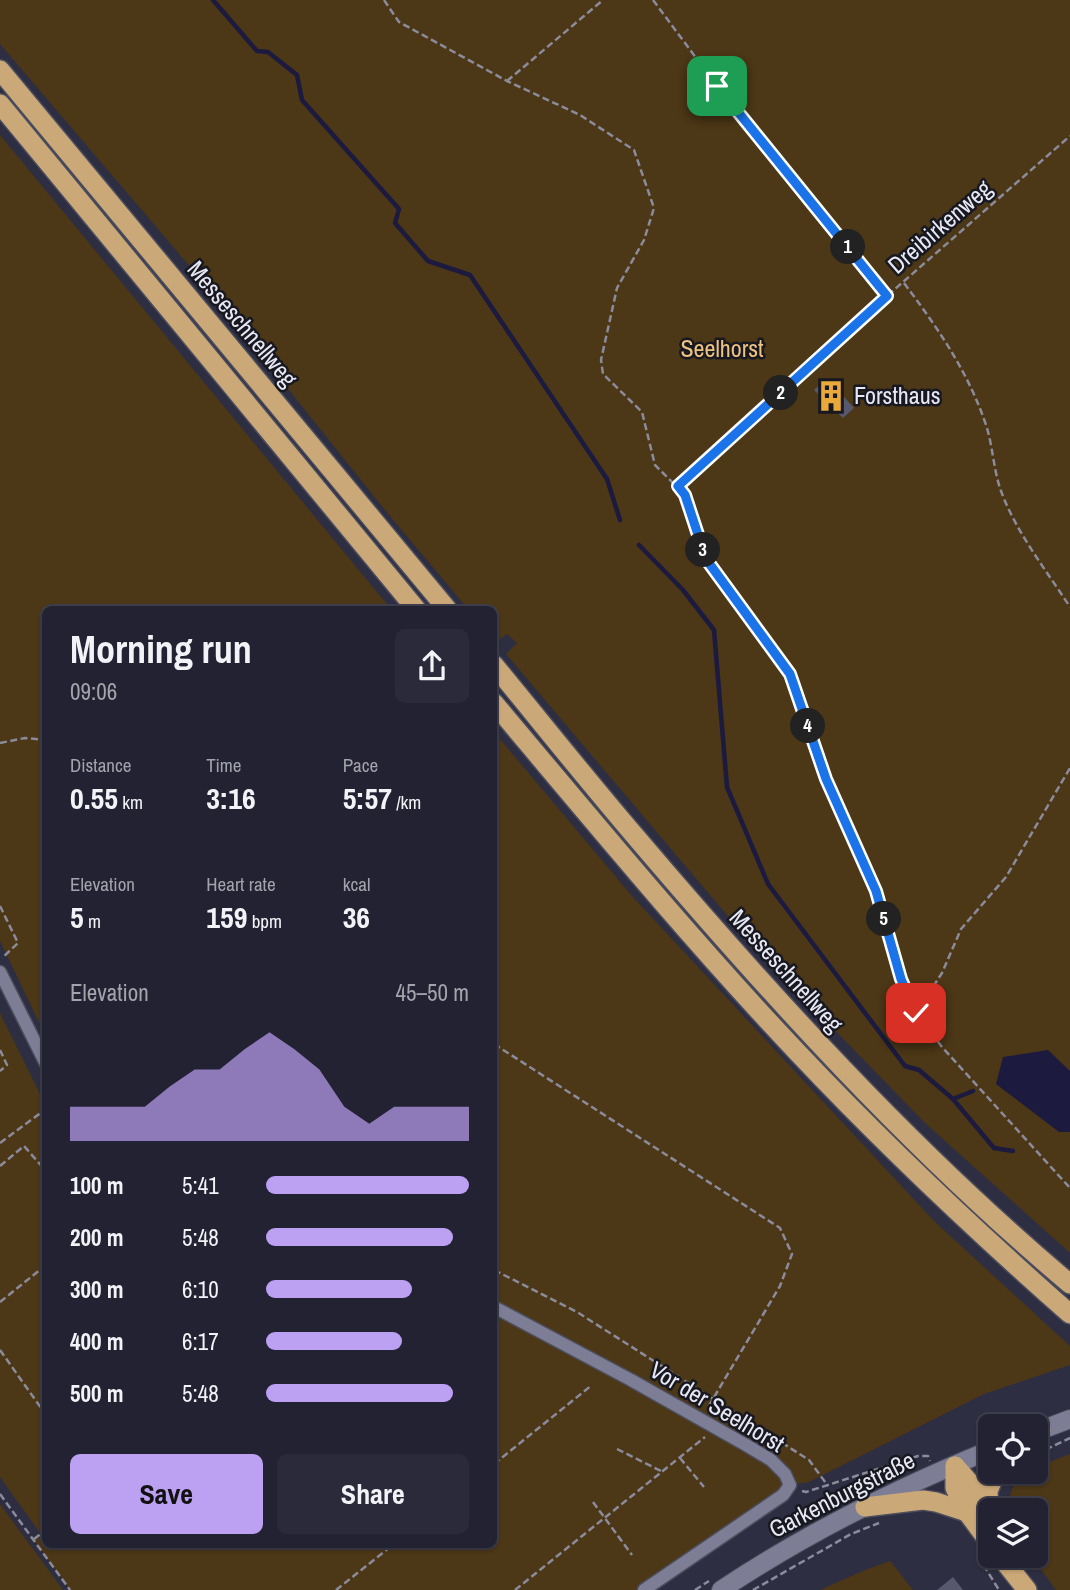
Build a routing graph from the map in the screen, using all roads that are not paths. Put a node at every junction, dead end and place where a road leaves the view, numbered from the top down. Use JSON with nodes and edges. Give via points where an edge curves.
{"nodes":[{"id":1,"x":0,"y":70,"type":"edge"},
{"id":2,"x":0,"y":104,"type":"edge"},
{"id":3,"x":414,"y":606,"type":"edge"},
{"id":4,"x":445,"y":606,"type":"edge"},
{"id":5,"x":497,"y":669,"type":"edge"},
{"id":6,"x":497,"y":707,"type":"edge"},
{"id":7,"x":0,"y":972,"type":"edge"},
{"id":8,"x":42,"y":1056,"type":"edge"},
{"id":9,"x":1070,"y":1284,"type":"edge"},
{"id":10,"x":497,"y":1309,"type":"edge"},
{"id":11,"x":1070,"y":1314,"type":"edge"},
{"id":12,"x":1070,"y":1419,"type":"edge"},
{"id":13,"x":1048,"y":1428,"type":"edge"},
{"id":14,"x":978,"y":1455,"type":"edge"},
{"id":15,"x":955,"y":1466,"type":"junction"},
{"id":16,"x":978,"y":1499,"type":"edge"},
{"id":17,"x":864,"y":1507,"type":"junction"},
{"id":18,"x":967,"y":1512,"type":"junction"},
{"id":19,"x":978,"y":1527,"type":"edge"},
{"id":20,"x":1010,"y":1568,"type":"edge"},
{"id":21,"x":1019,"y":1568,"type":"edge"},
{"id":22,"x":644,"y":1590,"type":"edge"},
{"id":23,"x":721,"y":1590,"type":"edge"},
{"id":24,"x":1027,"y":1590,"type":"edge"},
{"id":25,"x":1036,"y":1590,"type":"edge"}],
"edges":[{"from":1,"to":4,"type":"highway","name":"Messeschnellweg"},
{"from":2,"to":3,"type":"highway","name":"Messeschnellweg"},
{"from":5,"to":9,"type":"highway","name":"Messeschnellweg","via":[[642,845],[815,1041],[971,1197]]},
{"from":6,"to":11,"type":"highway","name":"Messeschnellweg","via":[[799,1054],[958,1212]]},
{"from":7,"to":8,"type":"street"},
{"from":10,"to":22,"type":"street","name":"Vor der Seelhorst","via":[[700,1419],[771,1460],[785,1474],[790,1485],[783,1495]]},
{"from":12,"to":13,"type":"main road"},
{"from":14,"to":15,"type":"main road","name":"Garkenburgstraße"},
{"from":15,"to":16,"type":"highway"},
{"from":15,"to":17,"type":"main road","name":"Garkenburgstraße"},
{"from":15,"to":18,"type":"highway","via":[[955,1488]]},
{"from":17,"to":18,"type":"highway","via":[[923,1500]]},
{"from":17,"to":23,"type":"main road","name":"Garkenburgstraße"},
{"from":18,"to":19,"type":"highway"},
{"from":20,"to":24,"type":"highway"},
{"from":21,"to":25,"type":"highway"}]}
